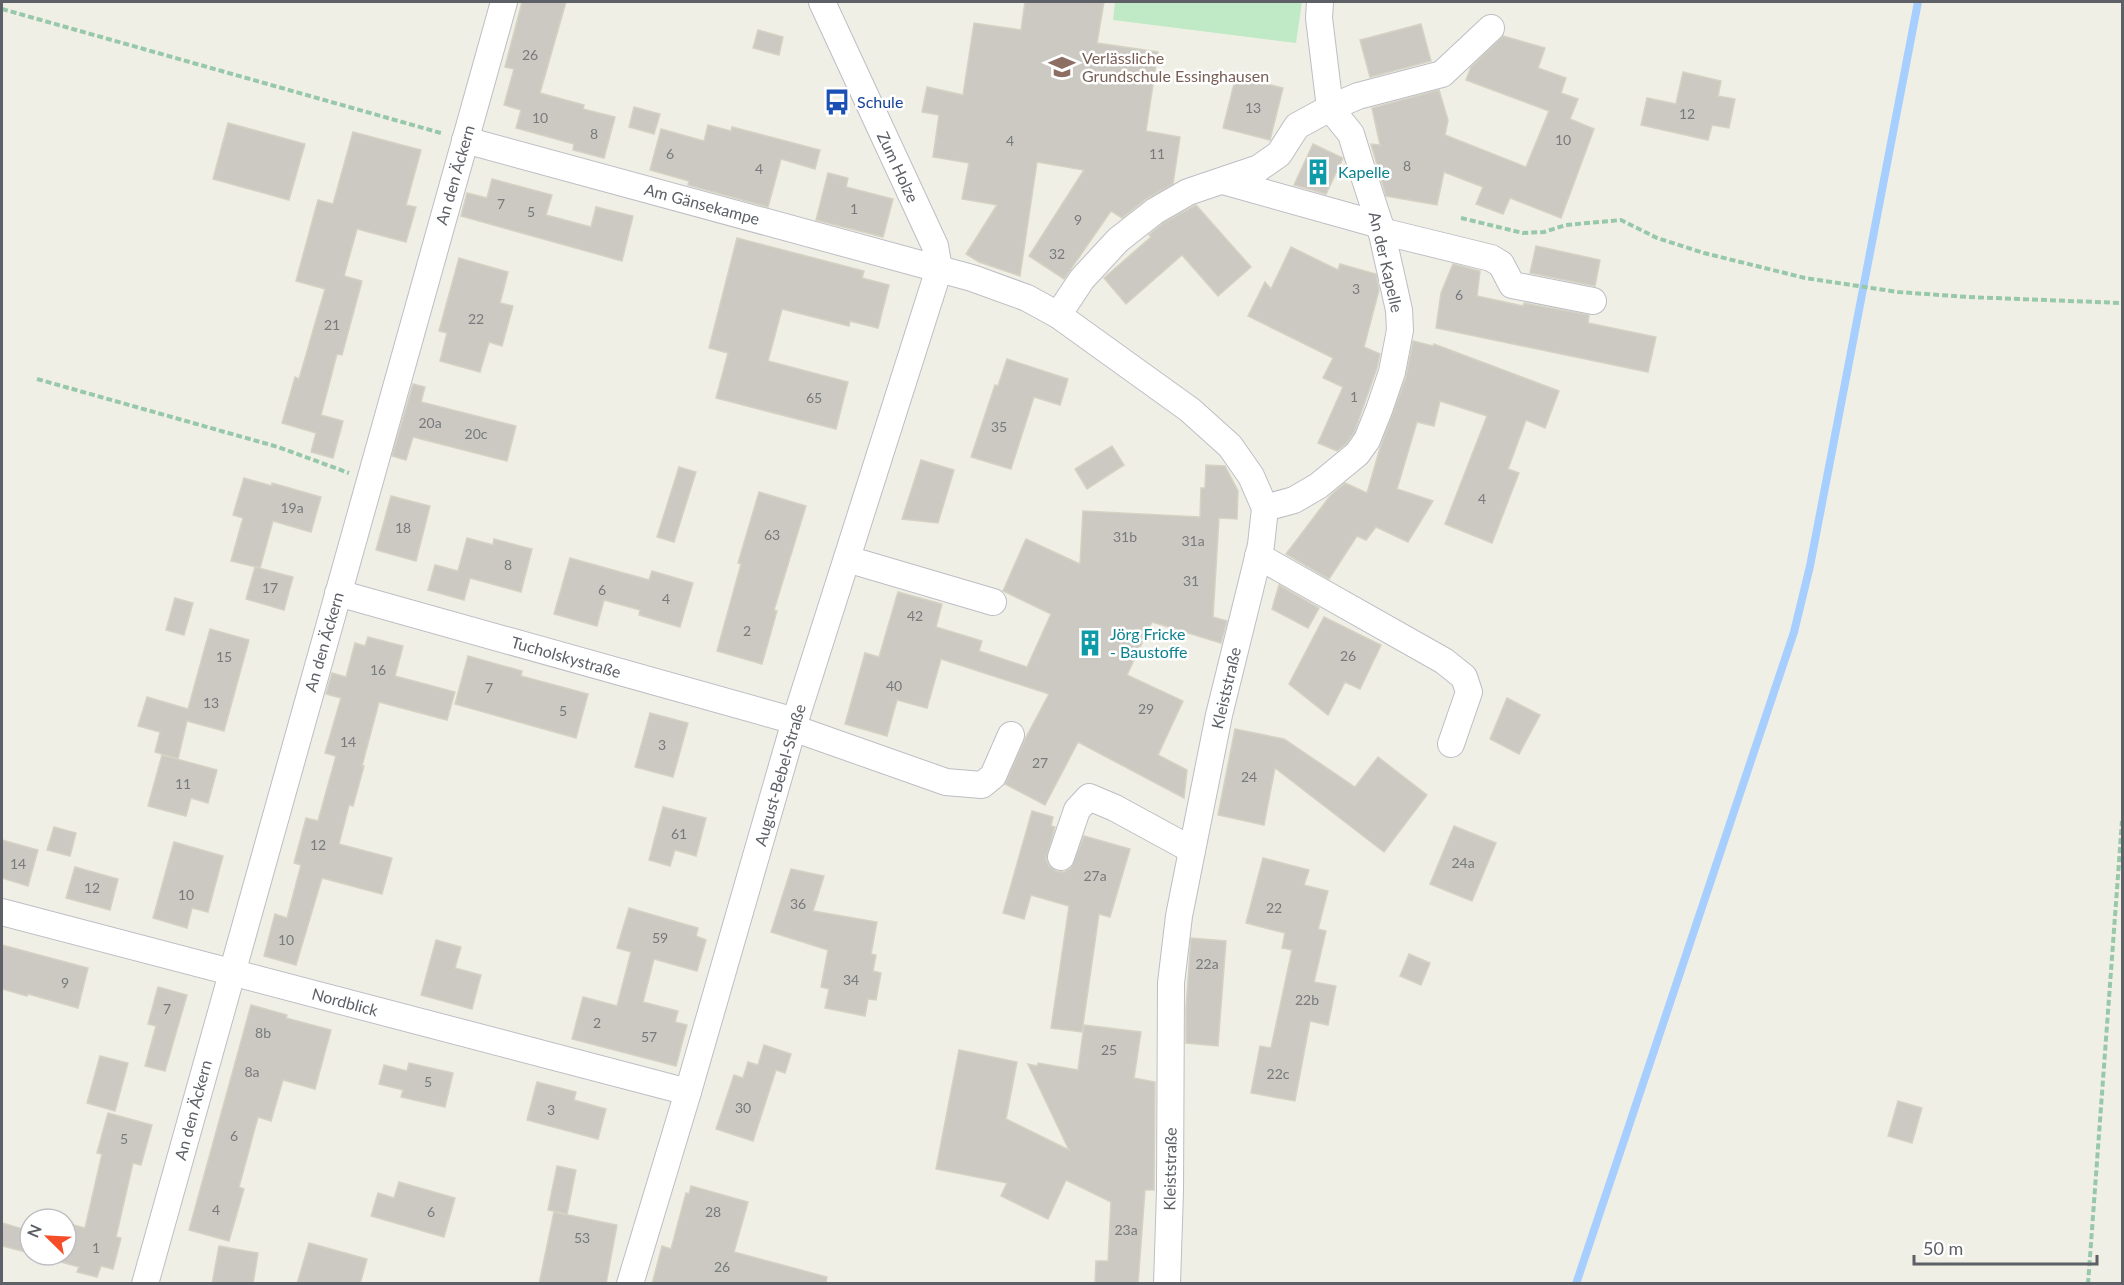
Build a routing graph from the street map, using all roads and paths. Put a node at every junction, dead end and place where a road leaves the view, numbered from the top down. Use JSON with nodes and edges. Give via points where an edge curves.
{"nodes":[{"id":1,"x":504,"y":2,"type":"edge"},
{"id":2,"x":822,"y":2,"type":"edge"},
{"id":3,"x":1320,"y":2,"type":"edge"},
{"id":4,"x":2,"y":9,"type":"edge"},
{"id":5,"x":1491,"y":28,"type":"dead end"},
{"id":6,"x":1330,"y":108,"type":"junction"},
{"id":7,"x":465,"y":140,"type":"junction"},
{"id":8,"x":1223,"y":181,"type":"junction"},
{"id":9,"x":1461,"y":218,"type":"dead end"},
{"id":10,"x":1380,"y":228,"type":"junction"},
{"id":11,"x":939,"y":269,"type":"junction"},
{"id":12,"x":1593,"y":301,"type":"dead end"},
{"id":13,"x":2122,"y":303,"type":"edge"},
{"id":14,"x":1058,"y":315,"type":"junction"},
{"id":15,"x":37,"y":379,"type":"dead end"},
{"id":16,"x":369,"y":481,"type":"junction"},
{"id":17,"x":1265,"y":508,"type":"junction"},
{"id":18,"x":1258,"y":556,"type":"junction"},
{"id":19,"x":847,"y":559,"type":"junction"},
{"id":20,"x":338,"y":593,"type":"junction"},
{"id":21,"x":993,"y":602,"type":"dead end"},
{"id":22,"x":794,"y":725,"type":"junction"},
{"id":23,"x":1011,"y":735,"type":"dead end"},
{"id":24,"x":1451,"y":744,"type":"dead end"},
{"id":25,"x":2122,"y":821,"type":"edge"},
{"id":26,"x":1192,"y":850,"type":"junction"},
{"id":27,"x":1061,"y":857,"type":"dead end"},
{"id":28,"x":2,"y":912,"type":"edge"},
{"id":29,"x":231,"y":972,"type":"junction"},
{"id":30,"x":688,"y":1092,"type":"junction"},
{"id":31,"x":145,"y":1284,"type":"edge"},
{"id":32,"x":630,"y":1284,"type":"edge"},
{"id":33,"x":1167,"y":1284,"type":"edge"},
{"id":34,"x":2088,"y":1284,"type":"edge"}],
"edges":[{"from":1,"to":7,"type":"street","name":"An den Äckern"},
{"from":2,"to":11,"type":"street","name":"Zum Holze","via":[[935,246]]},
{"from":3,"to":6,"type":"street"},
{"from":4,"to":7,"type":"path"},
{"from":5,"to":6,"type":"street","via":[[1442,74],[1358,96]]},
{"from":6,"to":8,"type":"street","via":[[1298,126],[1280,154],[1259,168]]},
{"from":6,"to":10,"type":"street","name":"An der Kapelle","via":[[1351,134]]},
{"from":7,"to":11,"type":"street","name":"Am Gänsekampe"},
{"from":7,"to":16,"type":"street","name":"An den Äckern"},
{"from":8,"to":10,"type":"street"},
{"from":8,"to":14,"type":"street","via":[[1188,192],[1118,240],[1082,279]]},
{"from":9,"to":13,"type":"path","via":[[1523,233],[1621,219],[1657,238],[1704,253],[1840,284],[1968,297]]},
{"from":10,"to":12,"type":"street","via":[[1491,258],[1501,264],[1512,285]]},
{"from":10,"to":17,"type":"street","name":"An der Kapelle","via":[[1400,330],[1392,372],[1367,440],[1347,464],[1318,486],[1294,500]]},
{"from":11,"to":14,"type":"street","via":[[1027,298]]},
{"from":11,"to":19,"type":"street","name":"August-Bebel-Straße"},
{"from":14,"to":17,"type":"street","via":[[1190,410],[1230,446],[1251,476]]},
{"from":15,"to":16,"type":"path","via":[[278,447]]},
{"from":16,"to":20,"type":"street","name":"An den Äckern"},
{"from":17,"to":18,"type":"street","name":"Kleiststraße"},
{"from":18,"to":24,"type":"street","via":[[1444,661],[1464,677],[1469,692]]},
{"from":18,"to":26,"type":"street","name":"Kleiststraße","via":[[1219,715]]},
{"from":19,"to":21,"type":"street"},
{"from":19,"to":22,"type":"street","name":"August-Bebel-Straße"},
{"from":20,"to":22,"type":"street","name":"Tucholskystraße"},
{"from":20,"to":29,"type":"street","name":"An den Äckern"},
{"from":22,"to":23,"type":"street","name":"Tucholskystraße","via":[[946,782],[982,785],[993,776]]},
{"from":22,"to":30,"type":"street","name":"August-Bebel-Straße"},
{"from":25,"to":34,"type":"path"},
{"from":26,"to":27,"type":"street","via":[[1089,797],[1077,810]]},
{"from":26,"to":33,"type":"street","name":"Kleiststraße","via":[[1171,982]]},
{"from":28,"to":29,"type":"street","name":"Nordblick"},
{"from":29,"to":30,"type":"street","name":"Nordblick"},
{"from":29,"to":31,"type":"street","name":"An den Äckern"},
{"from":30,"to":32,"type":"street","name":"August-Bebel-Straße"}]}
